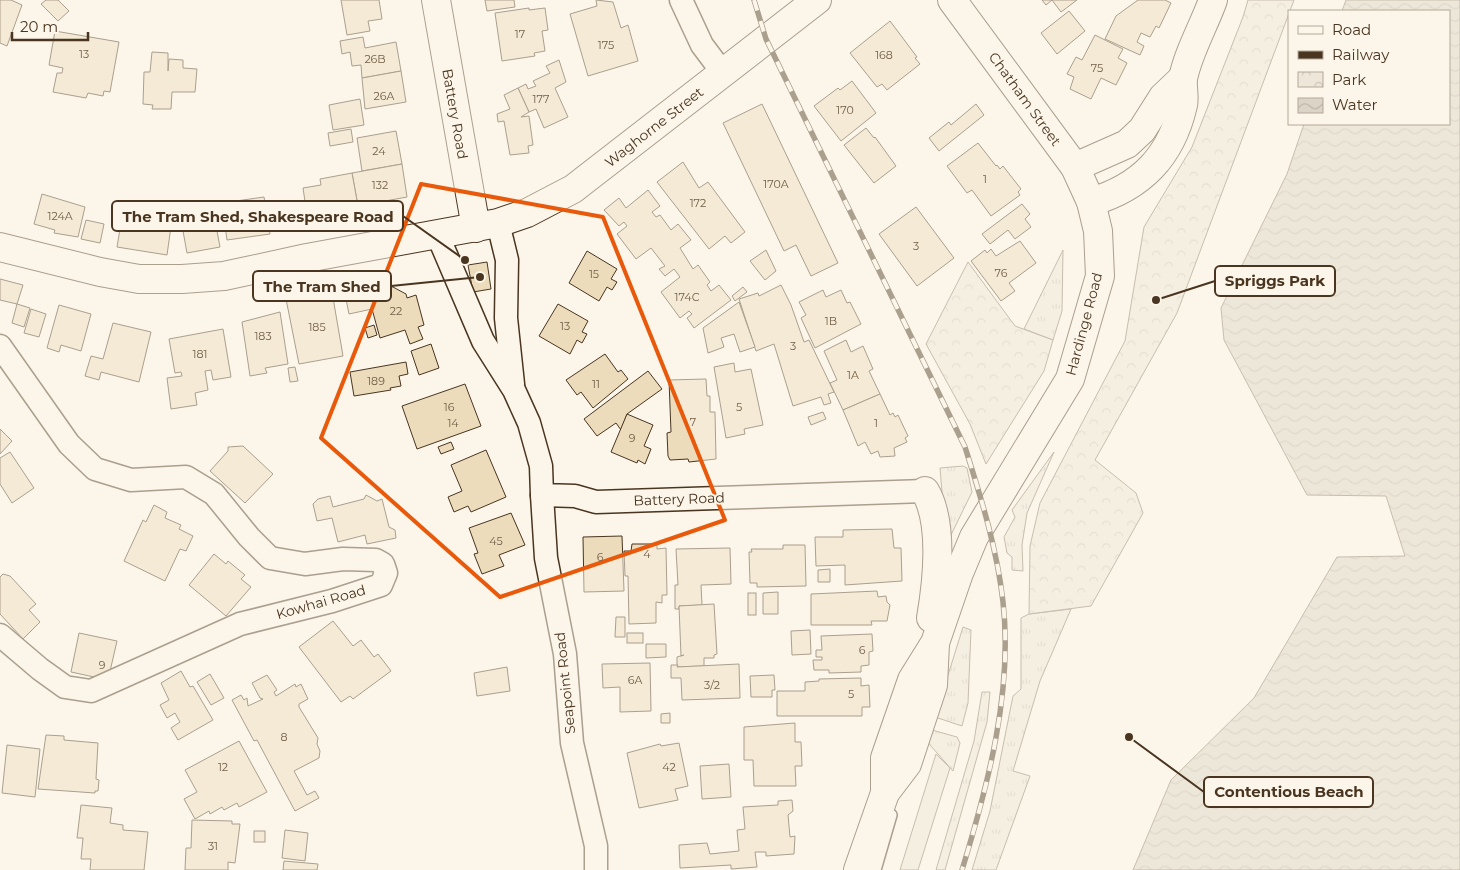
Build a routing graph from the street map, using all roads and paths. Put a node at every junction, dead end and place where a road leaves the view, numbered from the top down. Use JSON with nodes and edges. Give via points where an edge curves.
{"nodes":[{"id":1,"x":436,"y":0,"type":"edge"},
{"id":2,"x":681,"y":0,"type":"edge"},
{"id":3,"x":817,"y":0,"type":"edge"},
{"id":4,"x":952,"y":0,"type":"edge"},
{"id":5,"x":1213,"y":0,"type":"edge"},
{"id":6,"x":723,"y":73,"type":"junction"},
{"id":7,"x":1183,"y":78,"type":"junction"},
{"id":8,"x":1074,"y":167,"type":"junction"},
{"id":9,"x":1091,"y":202,"type":"junction"},
{"id":10,"x":487,"y":226,"type":"junction"},
{"id":11,"x":438,"y":236,"type":"junction"},
{"id":12,"x":0,"y":247,"type":"edge"},
{"id":13,"x":0,"y":346,"type":"edge"},
{"id":14,"x":514,"y":390,"type":"junction"},
{"id":15,"x":925,"y":491,"type":"joint"},
{"id":16,"x":542,"y":495,"type":"junction"},
{"id":17,"x":0,"y":635,"type":"edge"},
{"id":18,"x":930,"y":651,"type":"junction"},
{"id":19,"x":892,"y":798,"type":"junction"},
{"id":20,"x":596,"y":870,"type":"edge"},
{"id":21,"x":858,"y":870,"type":"edge"},
{"id":22,"x":876,"y":870,"type":"edge"}],
"edges":[{"from":1,"to":10,"type":"main road","name":"Battery Road"},
{"from":2,"to":6,"type":"street","via":[[702,46]]},
{"from":3,"to":6,"type":"main road","name":"Waghorne Street"},
{"from":4,"to":8,"type":"main road","name":"Chatham Street"},
{"from":5,"to":7,"type":"main road"},
{"from":6,"to":10,"type":"main road","name":"Waghorne Street","via":[[573,189],[527,213]]},
{"from":7,"to":8,"type":"main road","via":[[1163,97],[1142,130],[1127,144]]},
{"from":7,"to":9,"type":"main road","via":[[1183,103],[1164,152],[1134,184]]},
{"from":8,"to":9,"type":"main road","name":"Chatham Street"},
{"from":9,"to":18,"type":"main road","name":"Hardinge Road","via":[[1098,231],[1100,276],[1070,379],[974,537]]},
{"from":10,"to":11,"type":"main road","name":"Waghorne Street"},
{"from":10,"to":14,"type":"street","name":"Battery Road","via":[[507,260],[506,318]]},
{"from":11,"to":12,"type":"main road","name":"Waghorne Street","via":[[224,276],[182,279],[139,279]]},
{"from":11,"to":14,"type":"street","name":"Battery Road","via":[[483,341]]},
{"from":13,"to":17,"type":"street","name":"Kowhai Road","via":[[70,444],[95,469],[132,480],[186,477],[214,494],[270,558],[305,564],[343,559],[376,560],[383,564],[386,573],[381,585],[240,624],[91,691],[65,687]]},
{"from":14,"to":16,"type":"street","name":"Battery Road","via":[[536,444]]},
{"from":15,"to":16,"type":"street","name":"Battery Road","via":[[596,502],[575,496]]},
{"from":15,"to":18,"type":"main road","via":[[933,508],[936,527],[936,592]]},
{"from":16,"to":20,"type":"street","name":"Seapoint Road","via":[[546,558],[565,654],[572,743],[596,846]]},
{"from":18,"to":19,"type":"main road","via":[[934,685]]},
{"from":18,"to":19,"type":"main road","via":[[912,680],[885,758]]},
{"from":19,"to":21,"type":"main road"},
{"from":19,"to":22,"type":"lane"}]}
